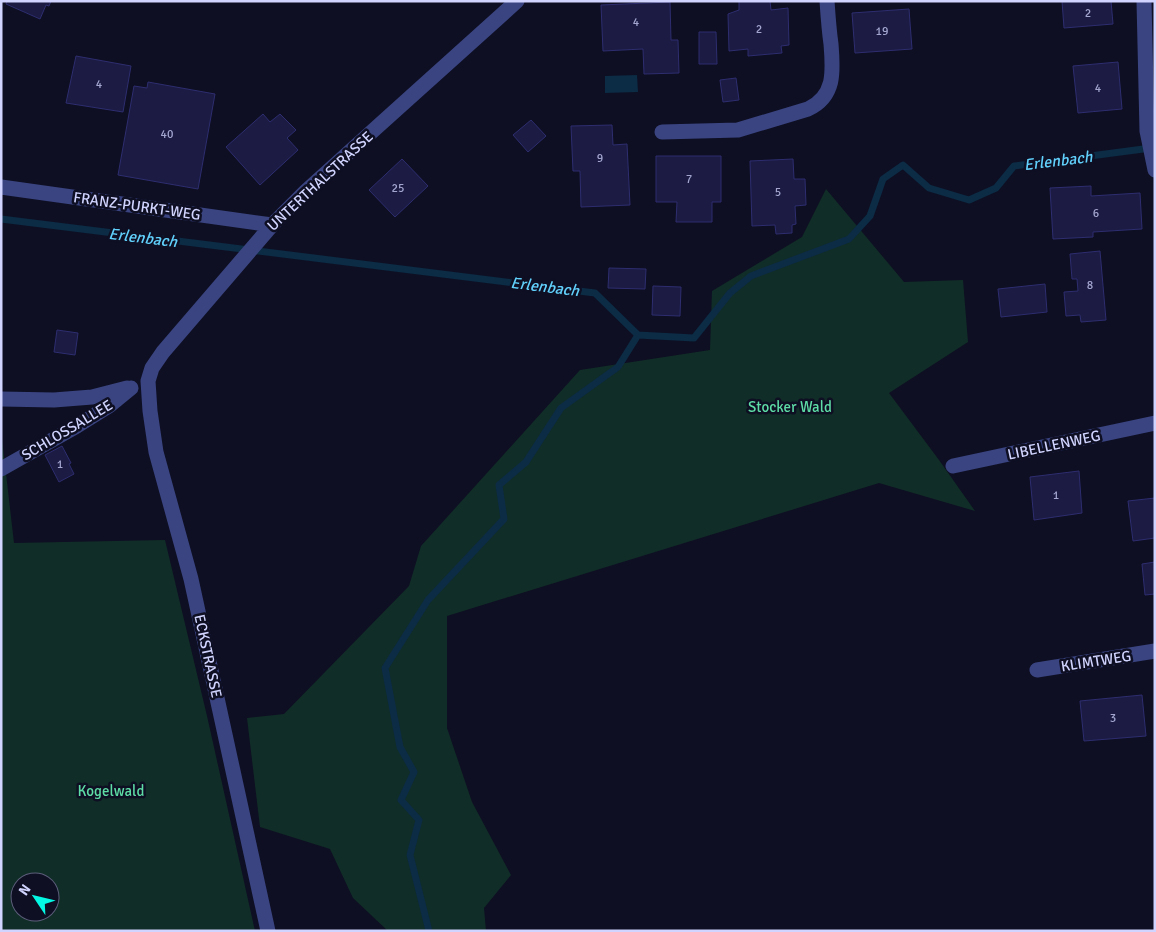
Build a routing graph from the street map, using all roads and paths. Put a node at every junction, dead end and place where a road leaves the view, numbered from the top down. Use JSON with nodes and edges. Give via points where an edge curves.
{"nodes":[{"id":1,"x":517,"y":1,"type":"edge"},
{"id":2,"x":827,"y":1,"type":"edge"},
{"id":3,"x":1144,"y":1,"type":"edge"},
{"id":4,"x":662,"y":132,"type":"dead end"},
{"id":5,"x":1154,"y":167,"type":"edge"},
{"id":6,"x":1,"y":187,"type":"edge"},
{"id":7,"x":267,"y":231,"type":"junction"},
{"id":8,"x":148,"y":381,"type":"junction"},
{"id":9,"x":131,"y":388,"type":"junction"},
{"id":10,"x":1,"y":399,"type":"edge"},
{"id":11,"x":1155,"y":424,"type":"edge"},
{"id":12,"x":953,"y":466,"type":"dead end"},
{"id":13,"x":1,"y":469,"type":"edge"},
{"id":14,"x":1155,"y":651,"type":"edge"},
{"id":15,"x":1037,"y":670,"type":"dead end"},
{"id":16,"x":268,"y":931,"type":"edge"}],
"edges":[{"from":1,"to":7,"type":"street","name":"UNTERTHALSTRASSE","via":[[306,191]]},
{"from":2,"to":4,"type":"street","via":[[833,71],[830,86],[816,105],[738,130]]},
{"from":3,"to":5,"type":"street","via":[[1147,130]]},
{"from":6,"to":7,"type":"street","name":"FRANZ-PURKT-WEG"},
{"from":7,"to":8,"type":"street","name":"UNTERTHALSTRASSE","via":[[163,352]]},
{"from":8,"to":9,"type":"street"},
{"from":8,"to":16,"type":"street","name":"ECKSTRASSE","via":[[156,452],[191,579]]},
{"from":9,"to":10,"type":"street","via":[[92,397]]},
{"from":9,"to":13,"type":"street","name":"SCHLOSSALLEE","via":[[77,426]]},
{"from":11,"to":12,"type":"street","name":"LIBELLENWEG"},
{"from":14,"to":15,"type":"street","name":"KLIMTWEG"}]}
